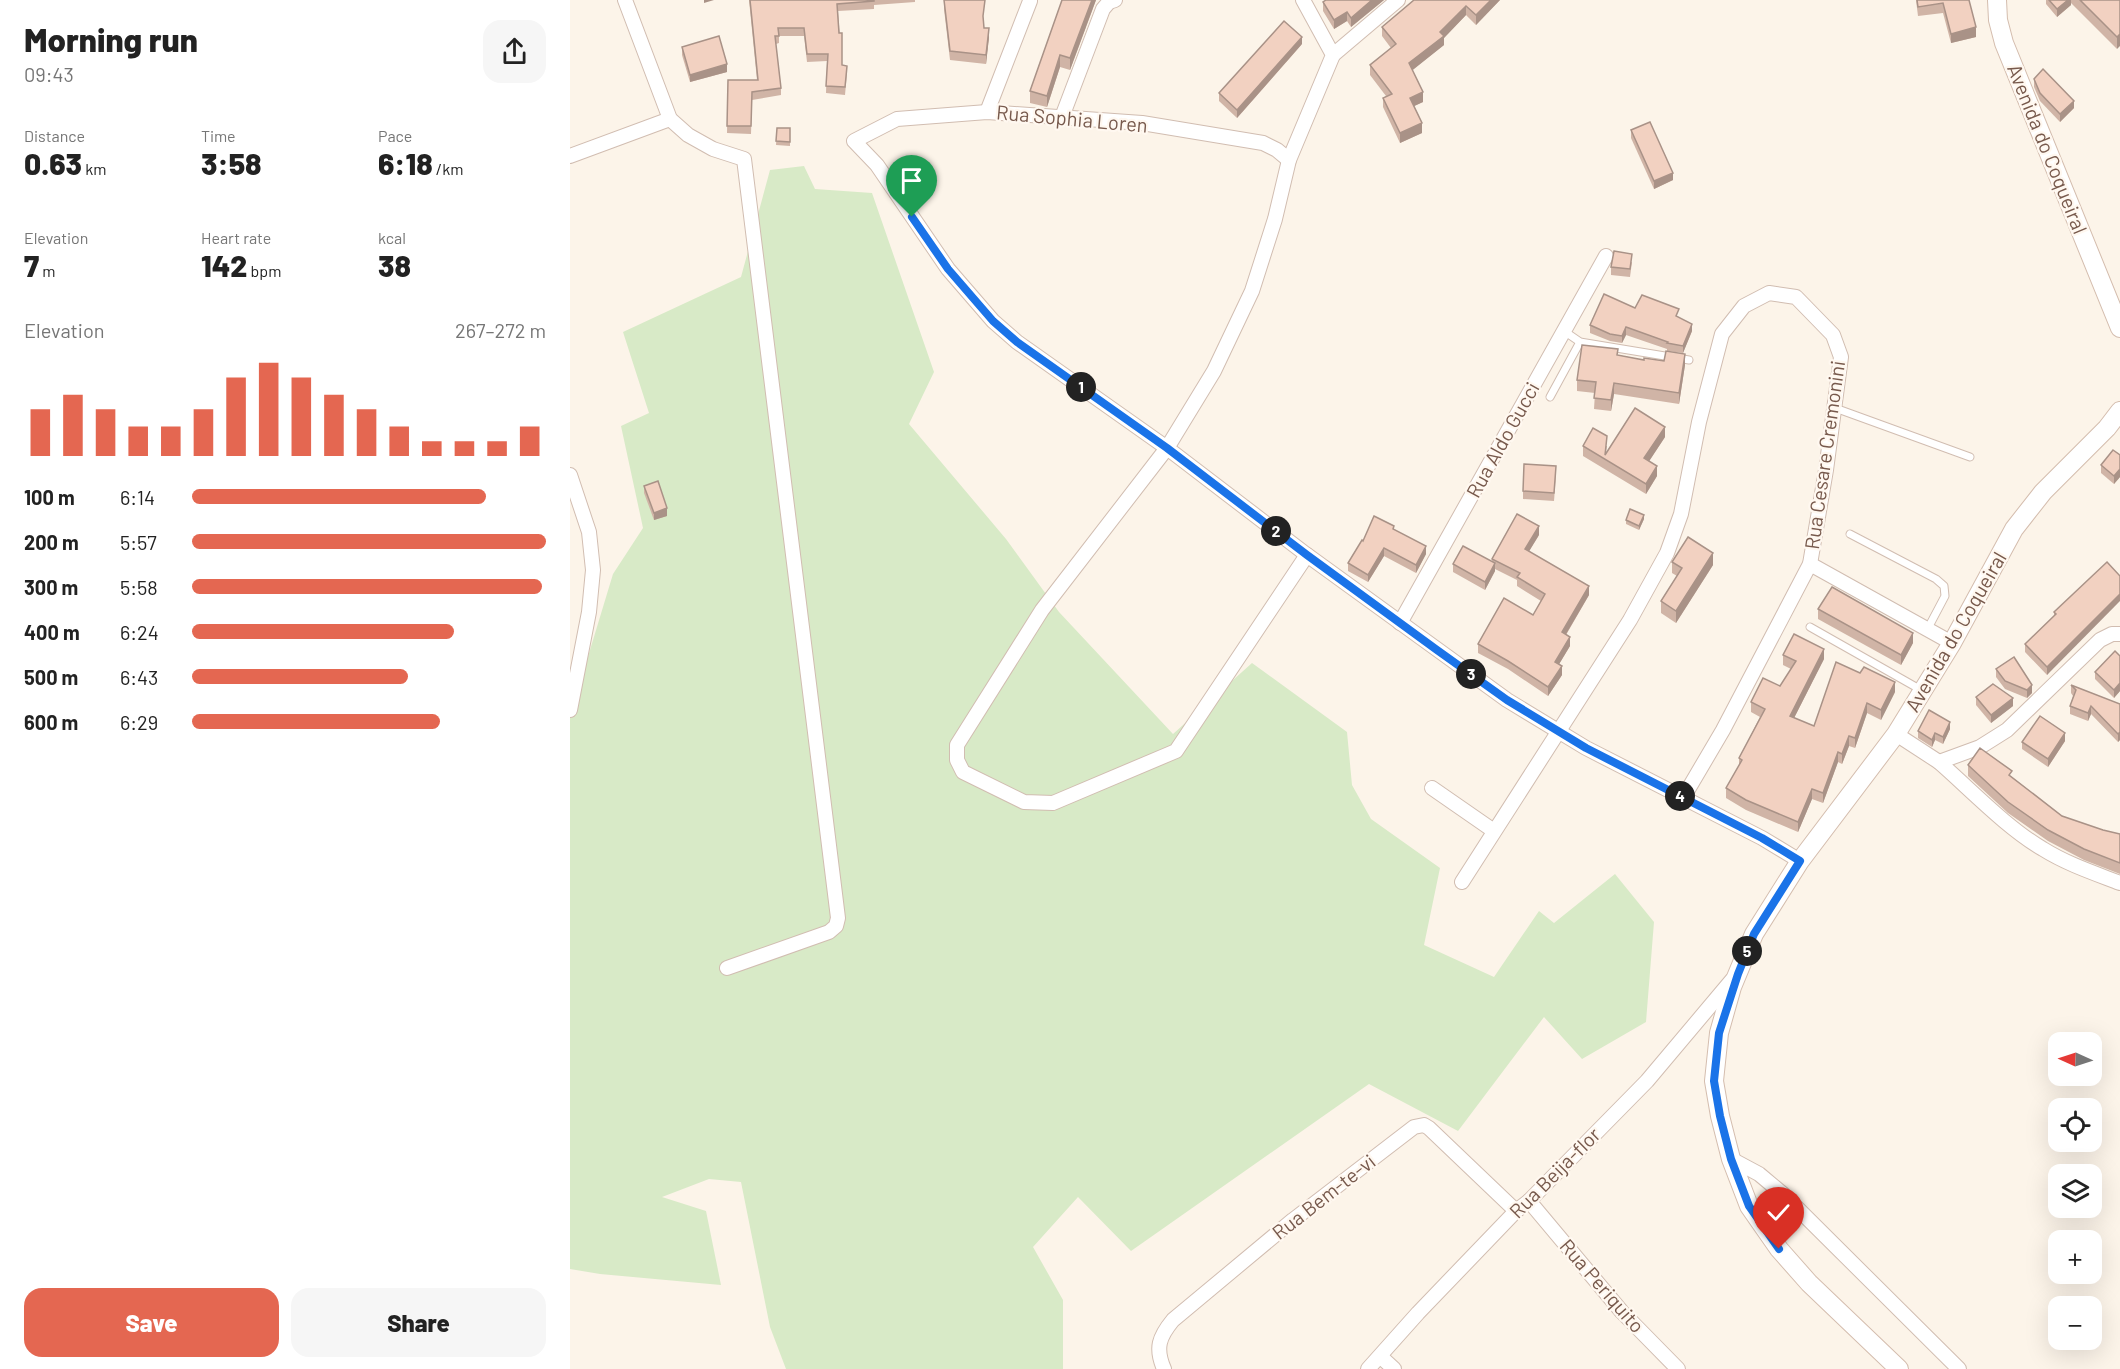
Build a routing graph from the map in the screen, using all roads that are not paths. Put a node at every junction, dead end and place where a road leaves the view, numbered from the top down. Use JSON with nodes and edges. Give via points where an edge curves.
{"nodes":[{"id":1,"x":625,"y":0,"type":"edge"},
{"id":2,"x":1114,"y":0,"type":"edge"},
{"id":3,"x":1303,"y":0,"type":"edge"},
{"id":4,"x":1398,"y":0,"type":"edge"},
{"id":5,"x":1997,"y":0,"type":"edge"},
{"id":6,"x":1030,"y":1,"type":"edge"},
{"id":7,"x":1333,"y":55,"type":"junction"},
{"id":8,"x":987,"y":112,"type":"junction"},
{"id":9,"x":1062,"y":117,"type":"junction"},
{"id":10,"x":670,"y":119,"type":"junction"},
{"id":11,"x":570,"y":156,"type":"edge"},
{"id":12,"x":1289,"y":160,"type":"junction"},
{"id":13,"x":1606,"y":256,"type":"dead end"},
{"id":14,"x":2120,"y":328,"type":"edge"},
{"id":15,"x":1564,"y":331,"type":"junction"},
{"id":16,"x":1580,"y":342,"type":"junction"},
{"id":17,"x":1689,"y":360,"type":"dead end"},
{"id":18,"x":1550,"y":397,"type":"dead end"},
{"id":19,"x":1834,"y":408,"type":"junction"},
{"id":20,"x":2118,"y":417,"type":"edge"},
{"id":21,"x":1167,"y":448,"type":"junction"},
{"id":22,"x":1970,"y":457,"type":"dead end"},
{"id":23,"x":570,"y":475,"type":"edge"},
{"id":24,"x":1850,"y":534,"type":"dead end"},
{"id":25,"x":1307,"y":555,"type":"junction"},
{"id":26,"x":1810,"y":564,"type":"junction"},
{"id":27,"x":1400,"y":623,"type":"junction"},
{"id":28,"x":1810,"y":627,"type":"dead end"},
{"id":29,"x":1927,"y":630,"type":"junction"},
{"id":30,"x":2120,"y":634,"type":"edge"},
{"id":31,"x":1952,"y":643,"type":"junction"},
{"id":32,"x":1923,"y":691,"type":"junction"},
{"id":33,"x":570,"y":710,"type":"edge"},
{"id":34,"x":1558,"y":731,"type":"junction"},
{"id":35,"x":1896,"y":734,"type":"junction"},
{"id":36,"x":1939,"y":762,"type":"junction"},
{"id":37,"x":1432,"y":788,"type":"dead end"},
{"id":38,"x":1683,"y":798,"type":"junction"},
{"id":39,"x":1494,"y":831,"type":"junction"},
{"id":40,"x":1800,"y":861,"type":"junction"},
{"id":41,"x":1462,"y":882,"type":"dead end"},
{"id":42,"x":2120,"y":884,"type":"edge"},
{"id":43,"x":727,"y":968,"type":"dead end"},
{"id":44,"x":1738,"y":974,"type":"junction"},
{"id":45,"x":1731,"y":1159,"type":"junction"},
{"id":46,"x":1529,"y":1201,"type":"junction"},
{"id":47,"x":1516,"y":1211,"type":"junction"},
{"id":48,"x":1381,"y":1357,"type":"junction"},
{"id":49,"x":1164,"y":1369,"type":"edge"},
{"id":50,"x":1368,"y":1369,"type":"edge"},
{"id":51,"x":1394,"y":1369,"type":"edge"},
{"id":52,"x":1678,"y":1369,"type":"edge"},
{"id":53,"x":1899,"y":1369,"type":"edge"},
{"id":54,"x":1959,"y":1369,"type":"edge"}],
"edges":[{"from":1,"to":10,"type":"street"},
{"from":2,"to":9,"type":"street","via":[[1103,9]]},
{"from":3,"to":7,"type":"street"},
{"from":4,"to":7,"type":"street"},
{"from":5,"to":14,"type":"main road","name":"Avenida do Coqueiral","via":[[2004,43]]},
{"from":6,"to":8,"type":"street"},
{"from":7,"to":12,"type":"street"},
{"from":8,"to":9,"type":"street","name":"Rua Sophia Loren"},
{"from":8,"to":21,"type":"street","name":"Rua Sophia Loren","via":[[897,118],[854,141],[877,165],[948,269],[993,321]]},
{"from":9,"to":12,"type":"street","name":"Rua Sophia Loren","via":[[1142,123],[1263,143]]},
{"from":10,"to":11,"type":"street"},
{"from":10,"to":43,"type":"street","via":[[713,149],[744,159],[838,918],[829,932]]},
{"from":12,"to":21,"type":"street","via":[[1252,291],[1214,371]]},
{"from":13,"to":15,"type":"street","name":"Rua Aldo Gucci"},
{"from":15,"to":16,"type":"lane"},
{"from":15,"to":27,"type":"street","name":"Rua Aldo Gucci"},
{"from":16,"to":17,"type":"lane"},
{"from":16,"to":18,"type":"lane"},
{"from":19,"to":22,"type":"lane"},
{"from":19,"to":26,"type":"street","name":"Rua Cesare Cremonini"},
{"from":19,"to":34,"type":"street","name":"Rua Cesare Cremonini","via":[[1841,357],[1833,335],[1796,297],[1769,293],[1744,306],[1722,334],[1681,514],[1667,553],[1630,620]]},
{"from":20,"to":31,"type":"main road","name":"Avenida do Coqueiral","via":[[2043,492],[2014,529]]},
{"from":21,"to":25,"type":"street"},
{"from":21,"to":25,"type":"street","via":[[1042,610],[957,745],[957,760],[963,771],[1024,802],[1053,803],[1176,751]]},
{"from":23,"to":33,"type":"street","via":[[589,532],[593,570]]},
{"from":24,"to":29,"type":"lane","via":[[1944,586],[1945,596]]},
{"from":25,"to":27,"type":"street"},
{"from":26,"to":29,"type":"street"},
{"from":26,"to":38,"type":"street","name":"Rua Cesare Cremonini","via":[[1724,730]]},
{"from":27,"to":34,"type":"street","via":[[1507,700]]},
{"from":28,"to":32,"type":"lane"},
{"from":29,"to":31,"type":"street"},
{"from":30,"to":36,"type":"street","via":[[2100,640],[2007,730],[1980,747]]},
{"from":31,"to":32,"type":"main road","name":"Avenida do Coqueiral"},
{"from":32,"to":35,"type":"main road","name":"Avenida do Coqueiral"},
{"from":34,"to":38,"type":"street"},
{"from":34,"to":39,"type":"street","name":"Rua Cesare Cremonini"},
{"from":35,"to":36,"type":"street"},
{"from":35,"to":40,"type":"main road","name":"Avenida do Coqueiral"},
{"from":36,"to":42,"type":"street","via":[[2042,849]]},
{"from":37,"to":39,"type":"street"},
{"from":38,"to":40,"type":"street"},
{"from":39,"to":41,"type":"street","name":"Rua Cesare Cremonini"},
{"from":40,"to":44,"type":"main road","name":"Avenida do Coqueiral","via":[[1754,934]]},
{"from":44,"to":45,"type":"main road","name":"Avenida do Coqueiral","via":[[1719,1033],[1714,1081]]},
{"from":44,"to":46,"type":"street","name":"Rua Beija-flor","via":[[1647,1081]]},
{"from":45,"to":53,"type":"main road","name":"Avenida do Coqueiral","via":[[1749,1206],[1779,1249]]},
{"from":45,"to":54,"type":"street","via":[[1759,1174],[1784,1195]]},
{"from":46,"to":47,"type":"street","name":"Rua Beija-flor"},
{"from":46,"to":52,"type":"street","name":"Rua Periquito","via":[[1622,1312]]},
{"from":47,"to":48,"type":"street","name":"Rua Beija-flor"},
{"from":47,"to":49,"type":"street","name":"Rua Bem-te-vi","via":[[1429,1128],[1414,1127],[1293,1220],[1173,1320],[1163,1333],[1158,1350]]},
{"from":48,"to":50,"type":"street","name":"Rua Beija-flor"},
{"from":48,"to":51,"type":"street"}]}
